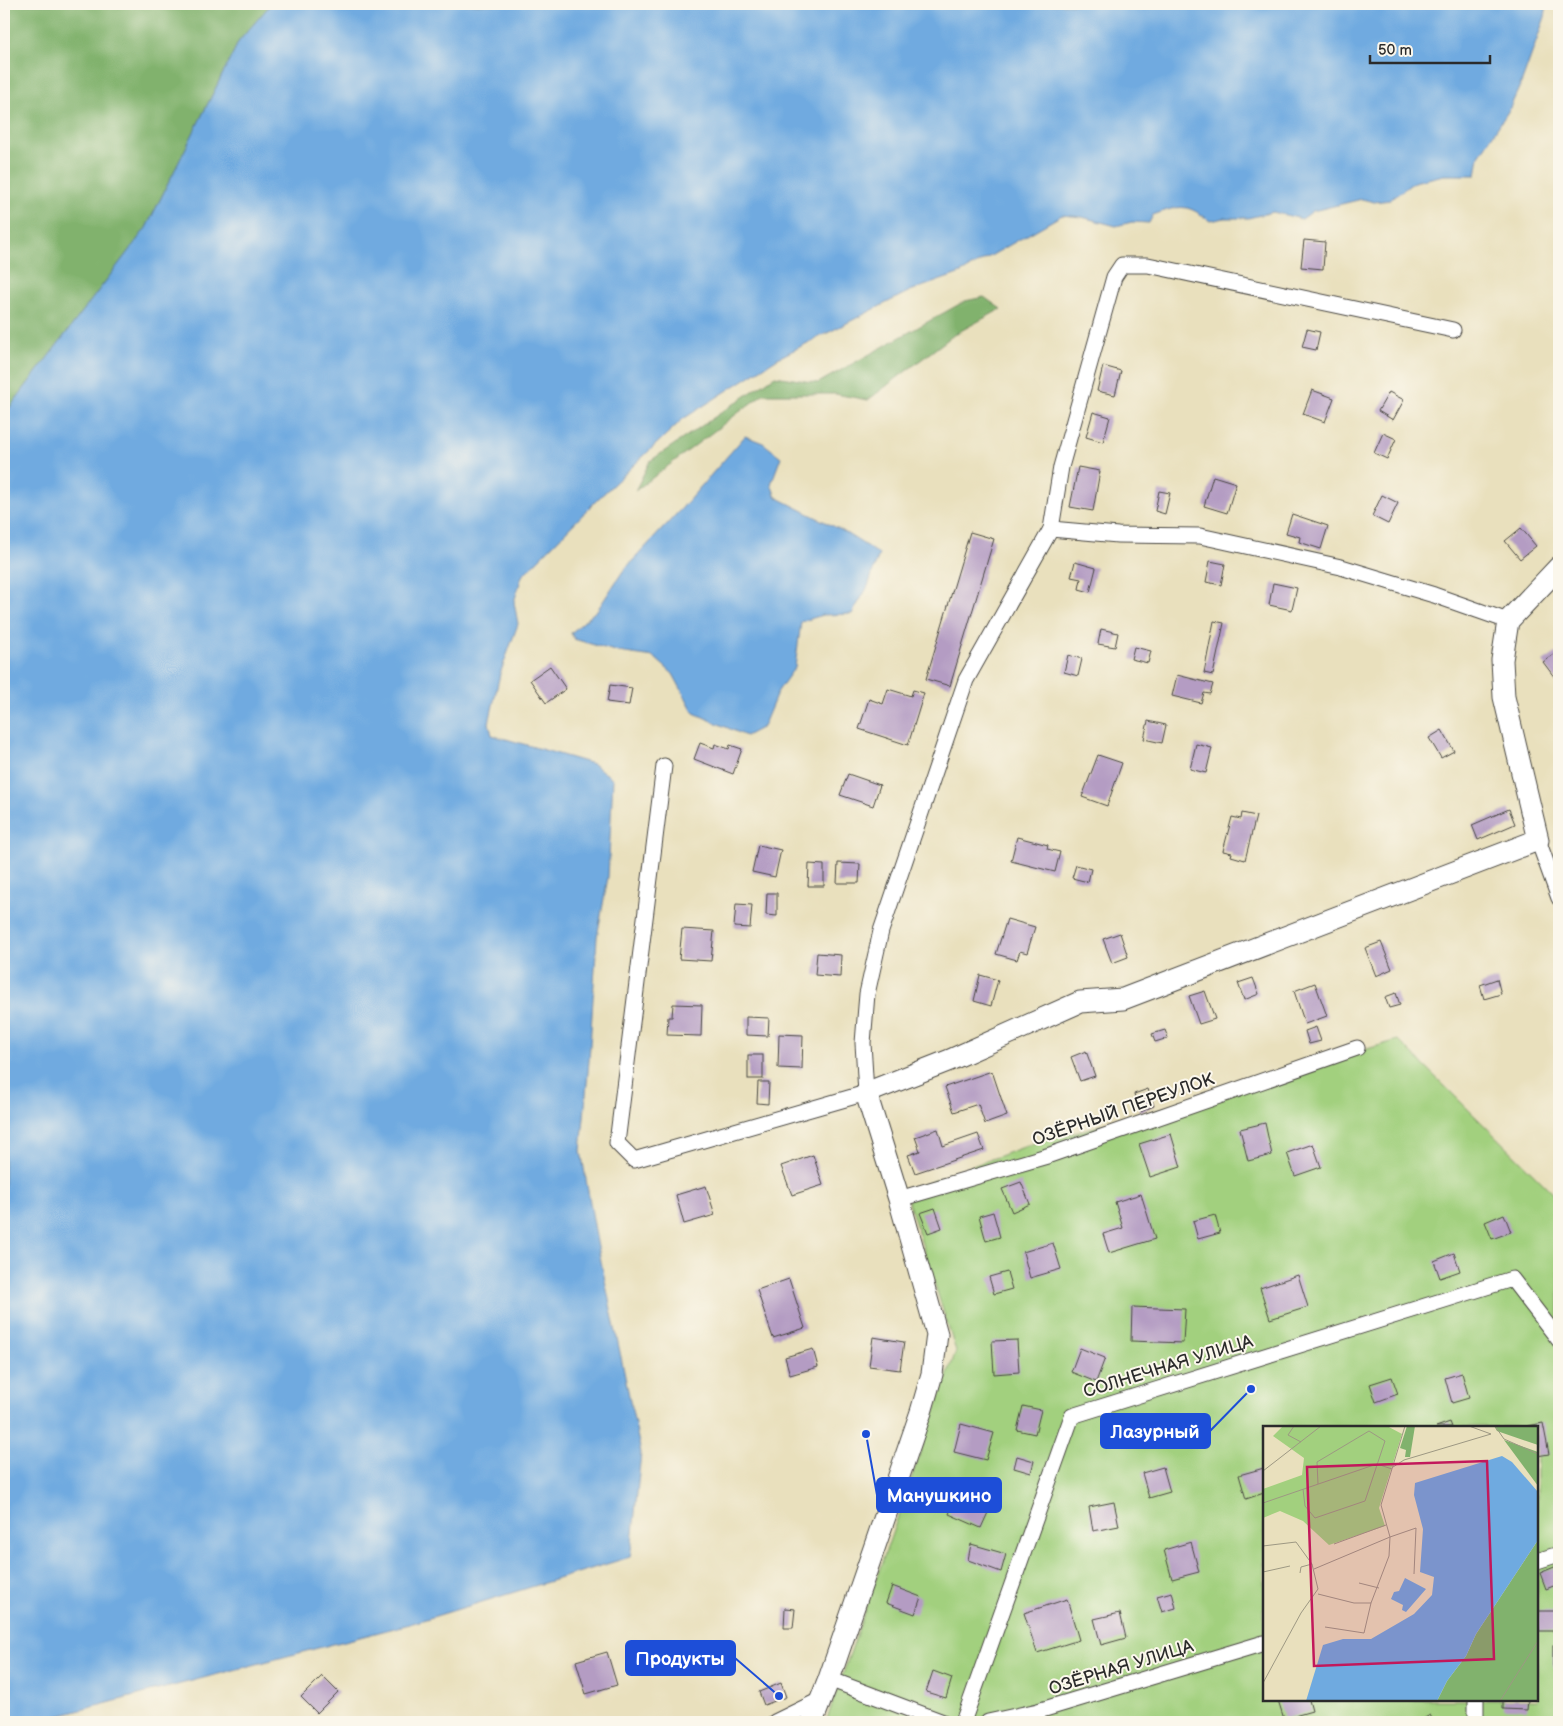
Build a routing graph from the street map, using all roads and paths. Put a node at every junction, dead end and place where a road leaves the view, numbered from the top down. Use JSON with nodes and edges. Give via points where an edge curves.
{"nodes":[{"id":1,"x":1454,"y":330,"type":"dead end"},
{"id":2,"x":1051,"y":529,"type":"junction"},
{"id":3,"x":1559,"y":567,"type":"edge"},
{"id":4,"x":1508,"y":621,"type":"junction"},
{"id":5,"x":664,"y":766,"type":"dead end"},
{"id":6,"x":1538,"y":840,"type":"junction"},
{"id":7,"x":1556,"y":883,"type":"edge"},
{"id":8,"x":1559,"y":898,"type":"edge"},
{"id":9,"x":1357,"y":1048,"type":"dead end"},
{"id":10,"x":866,"y":1093,"type":"junction"},
{"id":11,"x":899,"y":1199,"type":"junction"},
{"id":12,"x":1559,"y":1340,"type":"edge"},
{"id":13,"x":1559,"y":1554,"type":"edge"},
{"id":14,"x":1538,"y":1561,"type":"edge"},
{"id":15,"x":1263,"y":1644,"type":"edge"},
{"id":16,"x":829,"y":1679,"type":"junction"},
{"id":17,"x":820,"y":1700,"type":"junction"},
{"id":18,"x":1476,"y":1701,"type":"edge"},
{"id":19,"x":775,"y":1722,"type":"edge"},
{"id":20,"x":812,"y":1722,"type":"edge"},
{"id":21,"x":944,"y":1722,"type":"edge"},
{"id":22,"x":963,"y":1722,"type":"edge"},
{"id":23,"x":988,"y":1722,"type":"edge"},
{"id":24,"x":1476,"y":1722,"type":"edge"}],
"edges":[{"from":1,"to":2,"type":"street","via":[[1148,266],[1122,265],[1114,276],[1061,468]]},
{"from":2,"to":4,"type":"street","via":[[1118,536],[1200,536],[1341,568]]},
{"from":2,"to":10,"type":"street","via":[[966,680],[881,931],[864,1024]]},
{"from":3,"to":4,"type":"street"},
{"from":4,"to":6,"type":"street","via":[[1502,660],[1504,697]]},
{"from":5,"to":10,"type":"street","via":[[617,1143],[634,1160]]},
{"from":6,"to":7,"type":"street"},
{"from":6,"to":10,"type":"street","via":[[1123,999],[1080,1002],[950,1060]]},
{"from":7,"to":8,"type":"street"},
{"from":9,"to":11,"type":"street","name":"ОЗЁРНЫЙ ПЕРЕУЛОК","via":[[1047,1156]]},
{"from":10,"to":11,"type":"street"},
{"from":11,"to":16,"type":"street","via":[[937,1334],[932,1374]]},
{"from":12,"to":22,"type":"street","name":"СОЛНЕЧНАЯ УЛИЦА","via":[[1512,1279],[1072,1416]]},
{"from":13,"to":14,"type":"street"},
{"from":15,"to":23,"type":"street","name":"ОЗЁРНАЯ УЛИЦА","via":[[1038,1711]]},
{"from":16,"to":17,"type":"street"},
{"from":16,"to":21,"type":"street"},
{"from":17,"to":19,"type":"street"},
{"from":17,"to":20,"type":"street"},
{"from":18,"to":24,"type":"street"}]}
